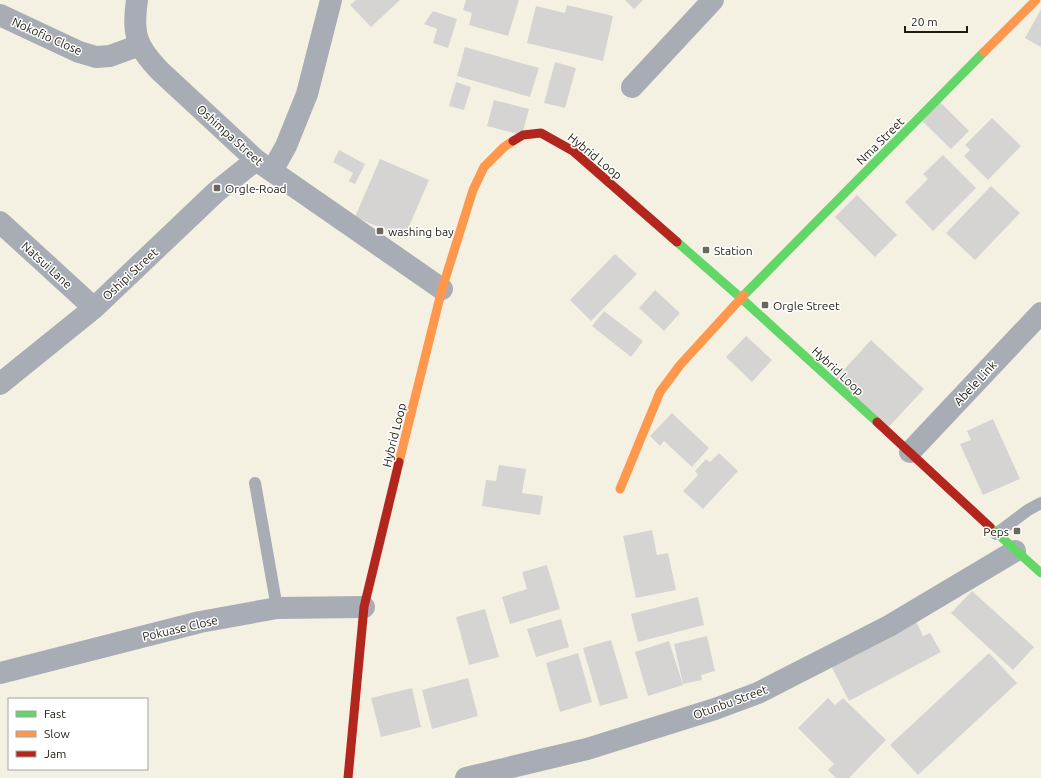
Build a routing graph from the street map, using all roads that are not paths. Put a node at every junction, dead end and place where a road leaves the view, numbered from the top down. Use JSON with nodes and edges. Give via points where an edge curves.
{"nodes":[{"id":1,"x":137,"y":0,"type":"edge"},
{"id":2,"x":331,"y":0,"type":"edge"},
{"id":3,"x":713,"y":0,"type":"edge"},
{"id":4,"x":1036,"y":0,"type":"edge"},
{"id":5,"x":0,"y":15,"type":"edge"},
{"id":6,"x":140,"y":45,"type":"junction"},
{"id":7,"x":632,"y":87,"type":"dead end"},
{"id":8,"x":264,"y":166,"type":"junction"},
{"id":9,"x":0,"y":222,"type":"edge"},
{"id":10,"x":442,"y":289,"type":"junction"},
{"id":11,"x":741,"y":298,"type":"junction"},
{"id":12,"x":94,"y":308,"type":"junction"},
{"id":13,"x":1041,"y":313,"type":"edge"},
{"id":14,"x":0,"y":384,"type":"edge"},
{"id":15,"x":910,"y":452,"type":"junction"},
{"id":16,"x":255,"y":483,"type":"dead end"},
{"id":17,"x":620,"y":489,"type":"dead end"},
{"id":18,"x":1041,"y":503,"type":"edge"},
{"id":19,"x":996,"y":534,"type":"junction"},
{"id":20,"x":1015,"y":551,"type":"junction"},
{"id":21,"x":1041,"y":573,"type":"edge"},
{"id":22,"x":364,"y":607,"type":"junction"},
{"id":23,"x":277,"y":608,"type":"junction"},
{"id":24,"x":0,"y":673,"type":"edge"},
{"id":25,"x":348,"y":778,"type":"edge"},
{"id":26,"x":466,"y":778,"type":"edge"}],
"edges":[{"from":1,"to":6,"type":"street","name":"Oshimpa Street","via":[[135,33]]},
{"from":2,"to":8,"type":"street","name":"Oshipi Street","via":[[307,94],[286,146]]},
{"from":3,"to":7,"type":"street"},
{"from":4,"to":11,"type":"street","name":"Nma Street"},
{"from":5,"to":6,"type":"street","name":"Nokofio Close","via":[[79,52],[96,57],[110,56]]},
{"from":6,"to":8,"type":"street","name":"Oshimpa Street","via":[[147,58],[160,71]]},
{"from":8,"to":10,"type":"street","name":"Oshimpa Street"},
{"from":8,"to":12,"type":"street","name":"Oshipi Street","via":[[216,192]]},
{"from":9,"to":12,"type":"street","name":"Natsui Lane"},
{"from":10,"to":11,"type":"street","name":"Hybrid Loop","via":[[473,190],[484,167],[504,147],[522,135],[541,133],[573,151]]},
{"from":10,"to":22,"type":"street","name":"Hybrid Loop"},
{"from":11,"to":15,"type":"street","name":"Hybrid Loop"},
{"from":11,"to":17,"type":"street","name":"Nma Street","via":[[680,365],[660,392]]},
{"from":12,"to":14,"type":"street","name":"Oshipi Street"},
{"from":13,"to":15,"type":"street","name":"Abele Link"},
{"from":15,"to":19,"type":"street","name":"Hybrid Loop"},
{"from":16,"to":23,"type":"lane"},
{"from":18,"to":19,"type":"lane"},
{"from":19,"to":20,"type":"street","name":"Hybrid Loop"},
{"from":20,"to":21,"type":"street","name":"Hybrid Loop"},
{"from":20,"to":26,"type":"street","name":"Otunbu Street","via":[[889,626],[758,693],[588,749]]},
{"from":22,"to":23,"type":"street","name":"Pokuase Close"},
{"from":22,"to":25,"type":"street","name":"Hybrid Loop"},
{"from":23,"to":24,"type":"street","name":"Pokuase Close","via":[[200,622]]}]}
